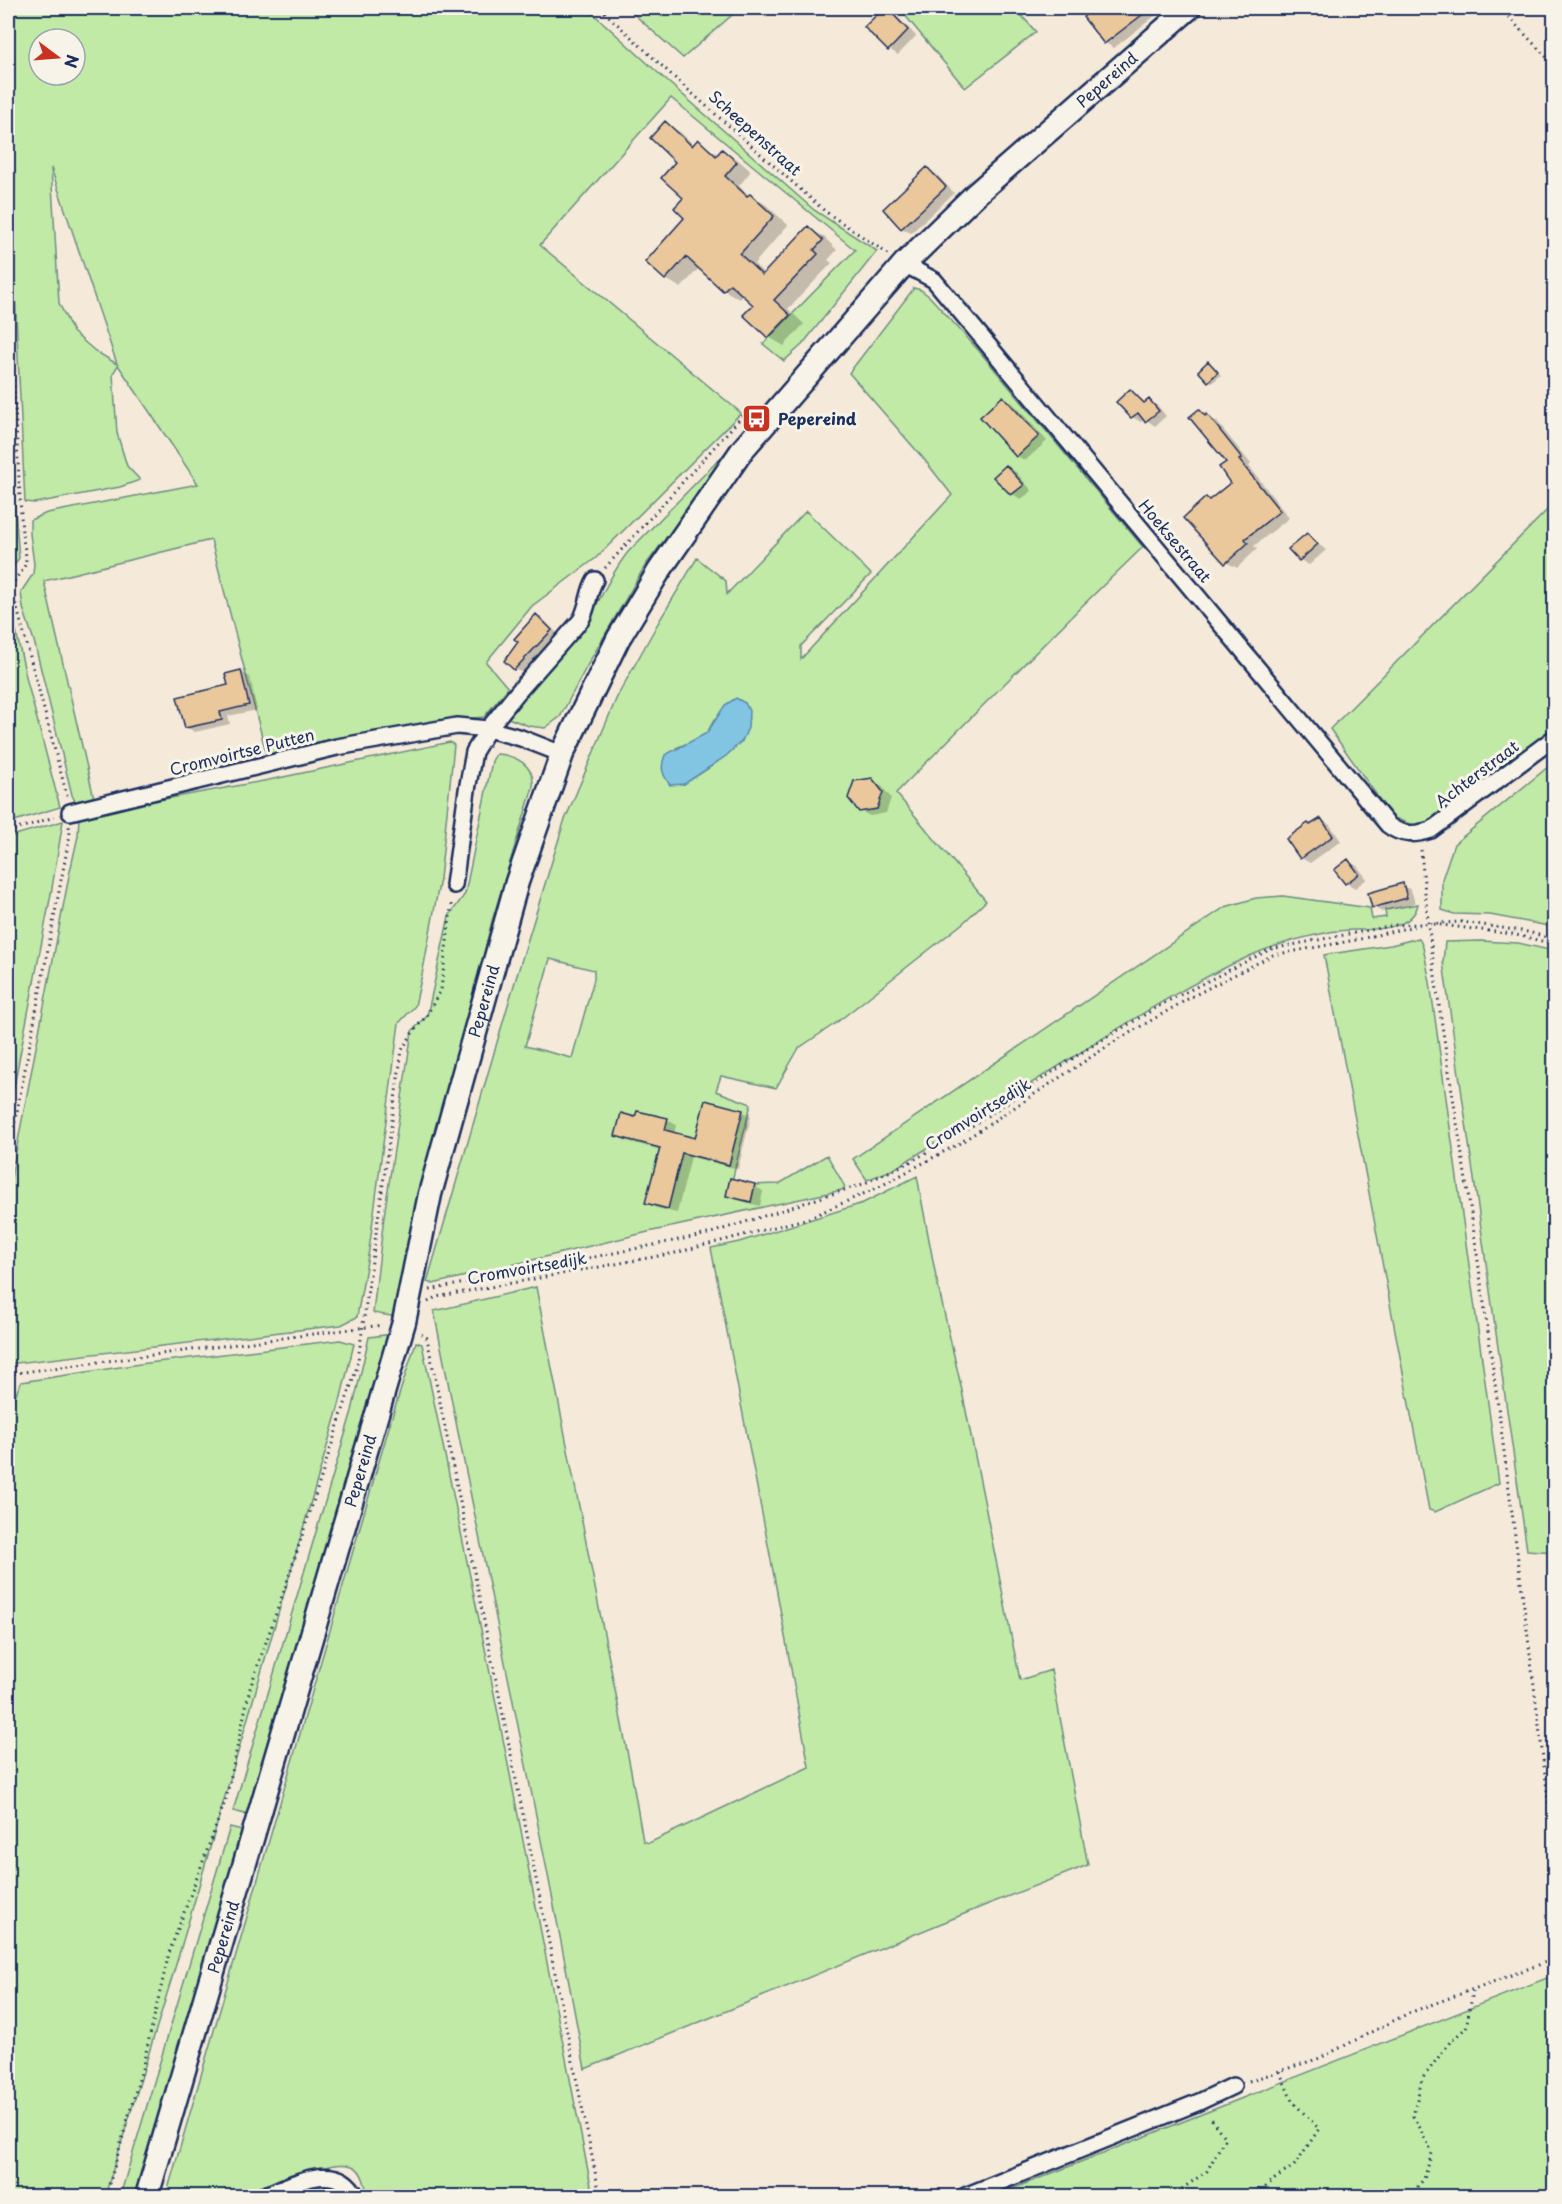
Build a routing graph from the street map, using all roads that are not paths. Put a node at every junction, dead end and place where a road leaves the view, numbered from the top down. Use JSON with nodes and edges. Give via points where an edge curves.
{"nodes":[{"id":1,"x":1189,"y":8,"type":"edge"},
{"id":2,"x":904,"y":264,"type":"junction"},
{"id":3,"x":594,"y":579,"type":"dead end"},
{"id":4,"x":488,"y":729,"type":"junction"},
{"id":5,"x":1554,"y":738,"type":"edge"},
{"id":6,"x":562,"y":754,"type":"junction"},
{"id":7,"x":70,"y":812,"type":"road end"},
{"id":8,"x":1419,"y":834,"type":"joint"},
{"id":9,"x":454,"y":885,"type":"road end"},
{"id":10,"x":1233,"y":2086,"type":"road end"},
{"id":11,"x":147,"y":2196,"type":"edge"},
{"id":12,"x":262,"y":2196,"type":"edge"},
{"id":13,"x":356,"y":2196,"type":"edge"},
{"id":14,"x":964,"y":2196,"type":"edge"}],
"edges":[{"from":1,"to":2,"type":"main road","name":"Pepereind","via":[[976,194]]},
{"from":2,"to":6,"type":"main road","name":"Pepereind","via":[[743,449],[659,571],[618,639]]},
{"from":2,"to":8,"type":"street","name":"Hoeksestraat","via":[[934,280],[1388,825],[1396,831]]},
{"from":3,"to":4,"type":"street","via":[[581,620]]},
{"from":4,"to":6,"type":"street","name":"Cromvoirtse Putten"},
{"from":4,"to":7,"type":"street","name":"Cromvoirtse Putten","via":[[457,726],[337,747]]},
{"from":4,"to":9,"type":"street","via":[[474,752]]},
{"from":5,"to":8,"type":"street","name":"Achterstraat","via":[[1431,830]]},
{"from":6,"to":11,"type":"main road","name":"Pepereind","via":[[517,882],[433,1183],[404,1322]]},
{"from":10,"to":14,"type":"street"},
{"from":12,"to":13,"type":"street","via":[[313,2177],[330,2176],[351,2185]]}]}
